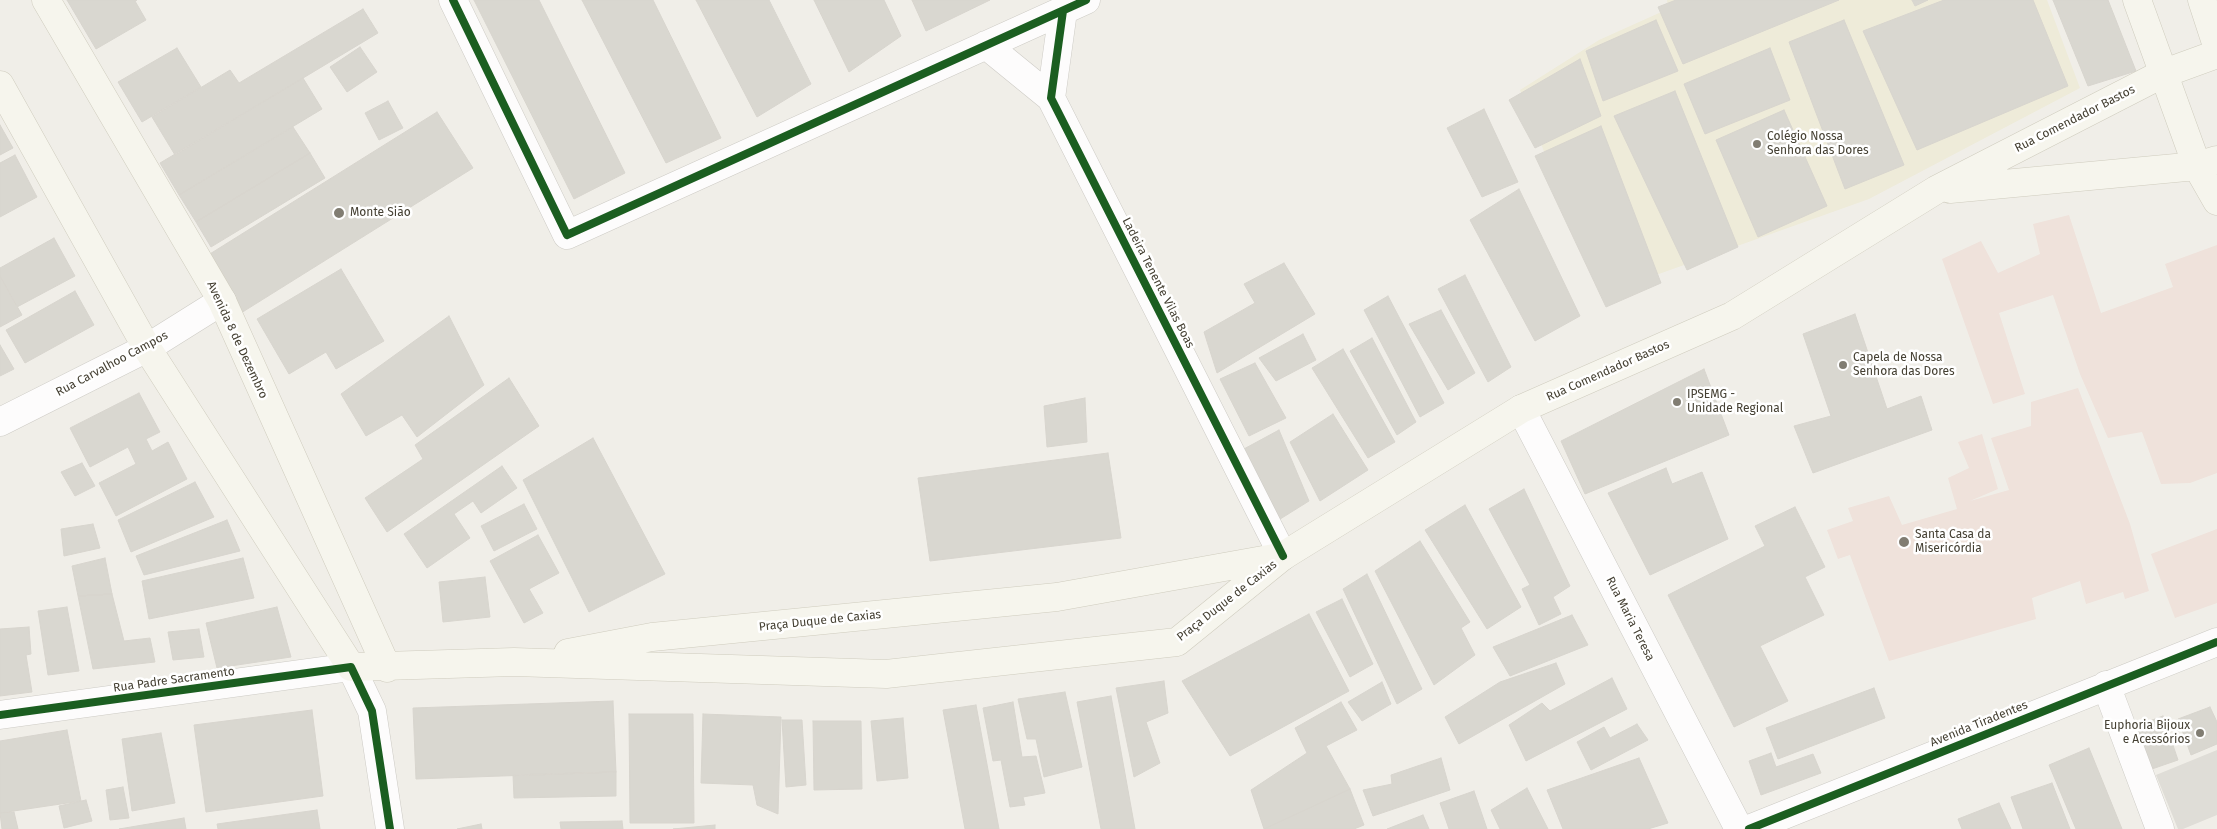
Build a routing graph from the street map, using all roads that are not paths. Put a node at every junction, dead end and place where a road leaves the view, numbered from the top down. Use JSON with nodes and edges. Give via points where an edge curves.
{"nodes":[{"id":1,"x":46,"y":0,"type":"edge"},
{"id":2,"x":453,"y":0,"type":"edge"},
{"id":3,"x":2136,"y":0,"type":"edge"},
{"id":4,"x":2202,"y":0,"type":"edge"},
{"id":5,"x":1074,"y":5,"type":"edge"},
{"id":6,"x":986,"y":46,"type":"junction"},
{"id":7,"x":2217,"y":46,"type":"edge"},
{"id":8,"x":2217,"y":54,"type":"edge"},
{"id":9,"x":2162,"y":74,"type":"junction"},
{"id":10,"x":0,"y":85,"type":"edge"},
{"id":11,"x":1052,"y":98,"type":"junction"},
{"id":12,"x":2207,"y":163,"type":"edge"},
{"id":13,"x":1936,"y":190,"type":"junction"},
{"id":14,"x":2217,"y":201,"type":"edge"},
{"id":15,"x":222,"y":301,"type":"junction"},
{"id":16,"x":147,"y":348,"type":"junction"},
{"id":17,"x":1521,"y":409,"type":"junction"},
{"id":18,"x":0,"y":422,"type":"edge"},
{"id":19,"x":1283,"y":556,"type":"junction"},
{"id":20,"x":2217,"y":642,"type":"edge"},
{"id":21,"x":514,"y":662,"type":"junction"},
{"id":22,"x":352,"y":667,"type":"junction"},
{"id":23,"x":387,"y":668,"type":"junction"},
{"id":24,"x":2106,"y":685,"type":"junction"},
{"id":25,"x":372,"y":711,"type":"junction"},
{"id":26,"x":0,"y":715,"type":"edge"},
{"id":27,"x":390,"y":829,"type":"edge"},
{"id":28,"x":1738,"y":829,"type":"edge"},
{"id":29,"x":1749,"y":829,"type":"edge"},
{"id":30,"x":2160,"y":829,"type":"edge"}],
"edges":[{"from":1,"to":15,"type":"main road","name":"Avenida 8 de Dezembro"},
{"from":2,"to":6,"type":"street","via":[[567,235]]},
{"from":3,"to":9,"type":"main road"},
{"from":4,"to":7,"type":"main road"},
{"from":5,"to":6,"type":"street"},
{"from":5,"to":11,"type":"street"},
{"from":6,"to":11,"type":"street"},
{"from":8,"to":9,"type":"main road","name":"Rua Comendador Bastos"},
{"from":9,"to":12,"type":"main road"},
{"from":9,"to":13,"type":"main road","name":"Rua Comendador Bastos"},
{"from":10,"to":16,"type":"main road"},
{"from":11,"to":19,"type":"street","name":"Ladeira Tenente Vilas Boas"},
{"from":12,"to":13,"type":"main road","name":"Rua Comendador Bastos"},
{"from":12,"to":14,"type":"main road"},
{"from":13,"to":17,"type":"main road","name":"Rua Comendador Bastos","via":[[1732,316]]},
{"from":15,"to":16,"type":"street","name":"Rua Carvalhoo Campos"},
{"from":15,"to":23,"type":"main road","name":"Avenida 8 de Dezembro"},
{"from":16,"to":18,"type":"street","name":"Rua Carvalhoo Campos"},
{"from":16,"to":22,"type":"main road"},
{"from":17,"to":19,"type":"main road","name":"Rua Comendador Bastos"},
{"from":17,"to":28,"type":"street","name":"Rua Maria Teresa"},
{"from":19,"to":21,"type":"main road","name":"Praça Duque de Caxias","via":[[1058,597],[652,637]]},
{"from":19,"to":21,"type":"main road","name":"Praça Duque de Caxias","via":[[1177,642],[886,674]]},
{"from":20,"to":24,"type":"street","name":"Avenida Tiradentes"},
{"from":21,"to":23,"type":"main road","name":"Rua Padre Sacramento"},
{"from":22,"to":23,"type":"main road","name":"Rua Padre Sacramento"},
{"from":22,"to":25,"type":"street"},
{"from":22,"to":26,"type":"street","name":"Rua Padre Sacramento"},
{"from":23,"to":25,"type":"street"},
{"from":24,"to":29,"type":"street","name":"Avenida Tiradentes"},
{"from":24,"to":30,"type":"street"},
{"from":25,"to":27,"type":"street"}]}
